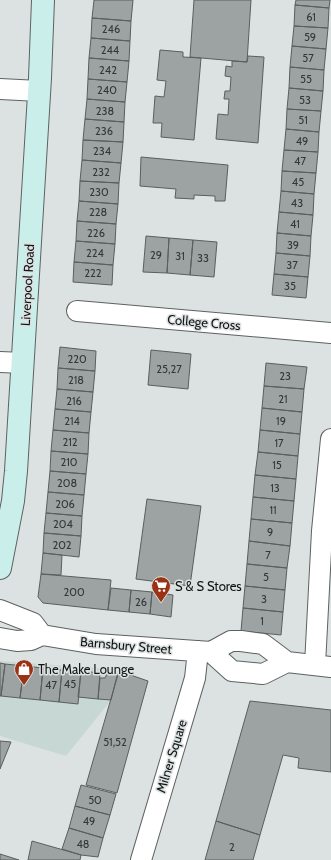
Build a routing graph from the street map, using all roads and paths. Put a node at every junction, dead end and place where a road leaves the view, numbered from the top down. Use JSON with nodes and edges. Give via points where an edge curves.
{"nodes":[{"id":1,"x":43,"y":0,"type":"edge"},
{"id":2,"x":0,"y":89,"type":"edge"},
{"id":3,"x":39,"y":91,"type":"junction"},
{"id":4,"x":77,"y":311,"type":"dead end"},
{"id":5,"x":331,"y":333,"type":"edge"},
{"id":6,"x":0,"y":362,"type":"edge"},
{"id":7,"x":22,"y":363,"type":"junction"},
{"id":8,"x":331,"y":439,"type":"edge"},
{"id":9,"x":0,"y":568,"type":"edge"},
{"id":10,"x":0,"y":610,"type":"edge"},
{"id":11,"x":42,"y":635,"type":"junction"},
{"id":12,"x":0,"y":638,"type":"edge"},
{"id":13,"x":204,"y":652,"type":"junction"},
{"id":14,"x":287,"y":662,"type":"junction"},
{"id":15,"x":323,"y":666,"type":"edge"},
{"id":16,"x":141,"y":860,"type":"edge"}],
"edges":[{"from":1,"to":3,"type":"main road","name":"Liverpool Road"},
{"from":2,"to":3,"type":"street"},
{"from":3,"to":7,"type":"main road","name":"Liverpool Road"},
{"from":4,"to":5,"type":"street","name":"College Cross"},
{"from":6,"to":7,"type":"street"},
{"from":7,"to":9,"type":"main road","name":"Liverpool Road","via":[[13,501]]},
{"from":8,"to":15,"type":"street","via":[[322,531]]},
{"from":10,"to":11,"type":"street","via":[[33,623]]},
{"from":11,"to":12,"type":"street","name":"Barnsbury Street","via":[[31,640]]},
{"from":11,"to":13,"type":"street","name":"Barnsbury Street","via":[[96,644]]},
{"from":13,"to":14,"type":"street","via":[[231,641],[242,641],[263,644]]},
{"from":13,"to":14,"type":"street","via":[[232,671],[263,674]]},
{"from":13,"to":16,"type":"street","name":"Milner Square","via":[[194,678]]},
{"from":14,"to":15,"type":"street"}]}
